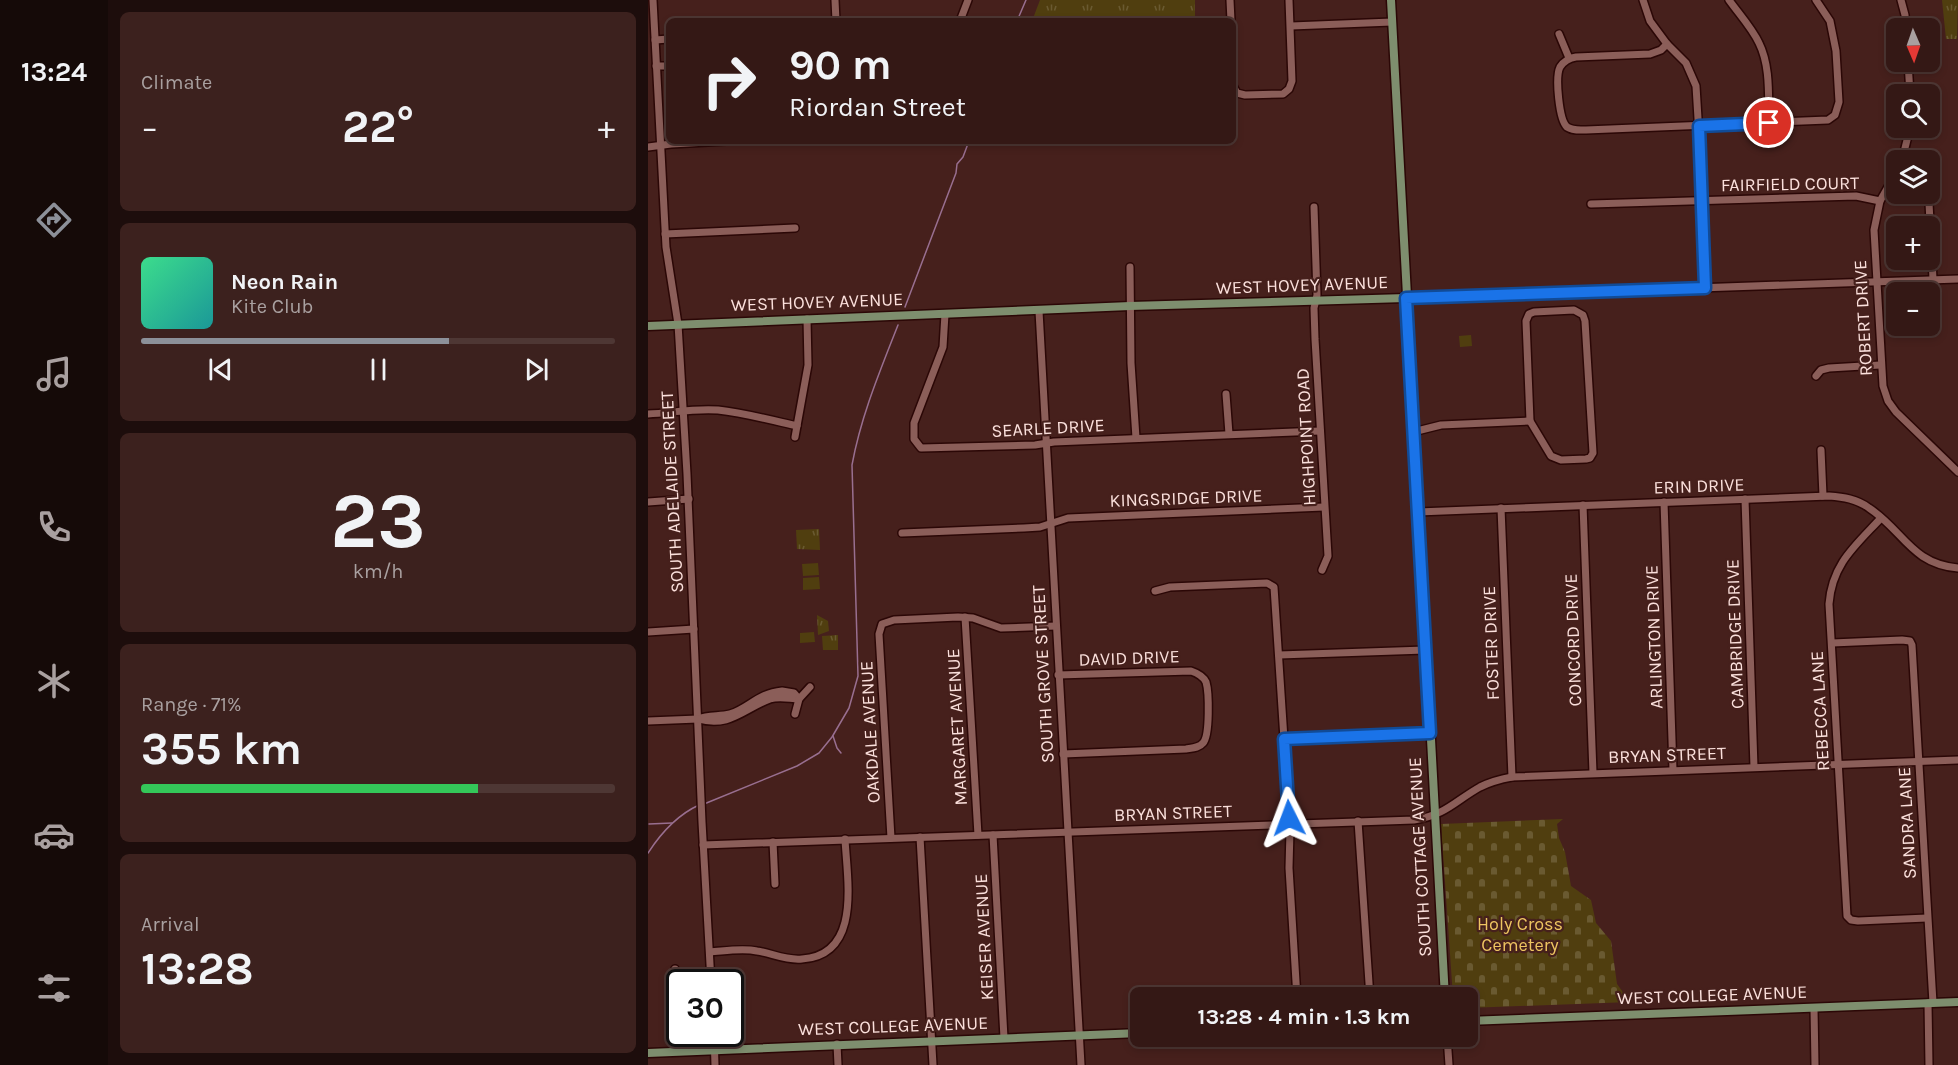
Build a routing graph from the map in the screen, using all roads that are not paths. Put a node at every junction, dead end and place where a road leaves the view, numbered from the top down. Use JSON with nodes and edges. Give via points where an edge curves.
{"nodes":[{"id":1,"x":652,"y":0,"type":"edge"},
{"id":2,"x":835,"y":0,"type":"edge"},
{"id":3,"x":968,"y":0,"type":"edge"},
{"id":4,"x":1230,"y":0,"type":"edge"},
{"id":5,"x":1289,"y":0,"type":"edge"},
{"id":6,"x":1390,"y":0,"type":"edge"},
{"id":7,"x":1643,"y":0,"type":"edge"},
{"id":8,"x":1729,"y":0,"type":"edge"},
{"id":9,"x":1816,"y":0,"type":"edge"},
{"id":10,"x":1901,"y":0,"type":"edge"},
{"id":11,"x":836,"y":18,"type":"edge"},
{"id":12,"x":961,"y":18,"type":"edge"},
{"id":13,"x":1231,"y":18,"type":"edge"},
{"id":14,"x":1905,"y":18,"type":"edge"},
{"id":15,"x":1392,"y":22,"type":"junction"},
{"id":16,"x":1290,"y":26,"type":"junction"},
{"id":17,"x":1559,"y":34,"type":"dead end"},
{"id":18,"x":652,"y":35,"type":"edge"},
{"id":19,"x":1667,"y":44,"type":"junction"},
{"id":20,"x":1569,"y":58,"type":"junction"},
{"id":21,"x":656,"y":66,"type":"junction"},
{"id":22,"x":666,"y":66,"type":"edge"},
{"id":23,"x":1236,"y":91,"type":"edge"},
{"id":24,"x":1769,"y":123,"type":"junction"},
{"id":25,"x":1699,"y":126,"type":"junction"},
{"id":26,"x":670,"y":144,"type":"edge"},
{"id":27,"x":661,"y":146,"type":"junction"},
{"id":28,"x":648,"y":147,"type":"edge"},
{"id":29,"x":1886,"y":190,"type":"edge"},
{"id":30,"x":1703,"y":200,"type":"junction"},
{"id":31,"x":1880,"y":201,"type":"junction"},
{"id":32,"x":1591,"y":204,"type":"dead end"},
{"id":33,"x":1929,"y":204,"type":"edge"},
{"id":34,"x":1314,"y":207,"type":"dead end"},
{"id":35,"x":795,"y":228,"type":"dead end"},
{"id":36,"x":665,"y":234,"type":"junction"},
{"id":37,"x":1130,"y":267,"type":"dead end"},
{"id":38,"x":1933,"y":279,"type":"junction"},
{"id":39,"x":1958,"y":279,"type":"edge"},
{"id":40,"x":1876,"y":282,"type":"junction"},
{"id":41,"x":1705,"y":288,"type":"junction"},
{"id":42,"x":1406,"y":298,"type":"junction"},
{"id":43,"x":1316,"y":301,"type":"junction"},
{"id":44,"x":1130,"y":306,"type":"junction"},
{"id":45,"x":1039,"y":311,"type":"junction"},
{"id":46,"x":945,"y":314,"type":"junction"},
{"id":47,"x":807,"y":319,"type":"junction"},
{"id":48,"x":678,"y":324,"type":"junction"},
{"id":49,"x":648,"y":326,"type":"edge"},
{"id":50,"x":1880,"y":365,"type":"junction"},
{"id":51,"x":1816,"y":376,"type":"dead end"},
{"id":52,"x":1226,"y":394,"type":"dead end"},
{"id":53,"x":683,"y":411,"type":"junction"},
{"id":54,"x":648,"y":414,"type":"edge"},
{"id":55,"x":1530,"y":421,"type":"junction"},
{"id":56,"x":797,"y":426,"type":"junction"},
{"id":57,"x":1320,"y":431,"type":"junction"},
{"id":58,"x":1413,"y":432,"type":"junction"},
{"id":59,"x":1229,"y":434,"type":"junction"},
{"id":60,"x":795,"y":437,"type":"dead end"},
{"id":61,"x":1136,"y":438,"type":"junction"},
{"id":62,"x":1045,"y":443,"type":"junction"},
{"id":63,"x":1821,"y":450,"type":"dead end"},
{"id":64,"x":1958,"y":472,"type":"edge"},
{"id":65,"x":1823,"y":496,"type":"junction"},
{"id":66,"x":1745,"y":499,"type":"junction"},
{"id":67,"x":688,"y":500,"type":"junction"},
{"id":68,"x":648,"y":502,"type":"edge"},
{"id":69,"x":1664,"y":502,"type":"junction"},
{"id":70,"x":1583,"y":505,"type":"junction"},
{"id":71,"x":1324,"y":507,"type":"junction"},
{"id":72,"x":1501,"y":508,"type":"junction"},
{"id":73,"x":1418,"y":512,"type":"junction"},
{"id":74,"x":1881,"y":518,"type":"junction"},
{"id":75,"x":1050,"y":523,"type":"junction"},
{"id":76,"x":902,"y":533,"type":"dead end"},
{"id":77,"x":1958,"y":568,"type":"edge"},
{"id":78,"x":1322,"y":570,"type":"dead end"},
{"id":79,"x":1155,"y":591,"type":"dead end"},
{"id":80,"x":965,"y":617,"type":"junction"},
{"id":81,"x":1056,"y":626,"type":"junction"},
{"id":82,"x":694,"y":629,"type":"junction"},
{"id":83,"x":648,"y":632,"type":"edge"},
{"id":84,"x":1832,"y":643,"type":"junction"},
{"id":85,"x":1425,"y":650,"type":"junction"},
{"id":86,"x":1279,"y":655,"type":"junction"},
{"id":87,"x":1058,"y":675,"type":"junction"},
{"id":88,"x":810,"y":687,"type":"dead end"},
{"id":89,"x":799,"y":699,"type":"junction"},
{"id":90,"x":795,"y":714,"type":"dead end"},
{"id":91,"x":698,"y":719,"type":"junction"},
{"id":92,"x":648,"y":721,"type":"edge"},
{"id":93,"x":1430,"y":733,"type":"junction"},
{"id":94,"x":1284,"y":739,"type":"junction"},
{"id":95,"x":1063,"y":754,"type":"junction"},
{"id":96,"x":1958,"y":760,"type":"edge"},
{"id":97,"x":1919,"y":762,"type":"junction"},
{"id":98,"x":1838,"y":765,"type":"junction"},
{"id":99,"x":1754,"y":767,"type":"junction"},
{"id":100,"x":1673,"y":770,"type":"junction"},
{"id":101,"x":1593,"y":773,"type":"junction"},
{"id":102,"x":1512,"y":777,"type":"junction"},
{"id":103,"x":1435,"y":814,"type":"junction"},
{"id":104,"x":1358,"y":821,"type":"junction"},
{"id":105,"x":1289,"y":824,"type":"junction"},
{"id":106,"x":1067,"y":832,"type":"junction"},
{"id":107,"x":978,"y":835,"type":"junction"},
{"id":108,"x":993,"y":835,"type":"junction"},
{"id":109,"x":920,"y":837,"type":"junction"},
{"id":110,"x":891,"y":838,"type":"junction"},
{"id":111,"x":845,"y":839,"type":"junction"},
{"id":112,"x":773,"y":842,"type":"junction"},
{"id":113,"x":703,"y":845,"type":"junction"},
{"id":114,"x":775,"y":884,"type":"dead end"},
{"id":115,"x":1927,"y":918,"type":"junction"},
{"id":116,"x":710,"y":952,"type":"junction"},
{"id":117,"x":711,"y":969,"type":"edge"},
{"id":118,"x":1296,"y":987,"type":"edge"},
{"id":119,"x":1369,"y":987,"type":"edge"},
{"id":120,"x":1444,"y":987,"type":"edge"},
{"id":121,"x":1958,"y":1002,"type":"edge"},
{"id":122,"x":1930,"y":1003,"type":"junction"},
{"id":123,"x":1814,"y":1008,"type":"junction"},
{"id":124,"x":1478,"y":1021,"type":"edge"},
{"id":125,"x":1130,"y":1033,"type":"edge"},
{"id":126,"x":1080,"y":1035,"type":"junction"},
{"id":127,"x":1005,"y":1038,"type":"junction"},
{"id":128,"x":932,"y":1040,"type":"junction"},
{"id":129,"x":837,"y":1044,"type":"junction"},
{"id":130,"x":680,"y":1047,"type":"edge"},
{"id":131,"x":1448,"y":1047,"type":"edge"},
{"id":132,"x":715,"y":1049,"type":"junction"},
{"id":133,"x":680,"y":1051,"type":"junction"},
{"id":134,"x":648,"y":1053,"type":"edge"},
{"id":135,"x":715,"y":1065,"type":"edge"},
{"id":136,"x":838,"y":1065,"type":"edge"},
{"id":137,"x":933,"y":1065,"type":"edge"},
{"id":138,"x":1081,"y":1065,"type":"edge"},
{"id":139,"x":1449,"y":1065,"type":"edge"},
{"id":140,"x":1815,"y":1065,"type":"edge"},
{"id":141,"x":1929,"y":1065,"type":"edge"}],
"edges":[{"from":1,"to":18,"type":"street","name":"SOUTH ADELAIDE STREET"},
{"from":2,"to":11,"type":"street"},
{"from":3,"to":12,"type":"street"},
{"from":4,"to":13,"type":"street"},
{"from":5,"to":16,"type":"street"},
{"from":6,"to":15,"type":"main road","name":"SOUTH COTTAGE AVENUE"},
{"from":7,"to":19,"type":"street","via":[[1650,21]]},
{"from":8,"to":24,"type":"street","via":[[1763,51]]},
{"from":9,"to":24,"type":"street","via":[[1830,21],[1834,37],[1839,102],[1835,115],[1824,122]]},
{"from":10,"to":14,"type":"street"},
{"from":15,"to":16,"type":"street"},
{"from":15,"to":42,"type":"main road","name":"SOUTH COTTAGE AVENUE"},
{"from":16,"to":23,"type":"street","via":[[1290,89],[1283,94],[1245,95]]},
{"from":17,"to":20,"type":"street"},
{"from":18,"to":21,"type":"street","name":"SOUTH ADELAIDE STREET"},
{"from":19,"to":20,"type":"street","via":[[1650,54]]},
{"from":19,"to":25,"type":"street","via":[[1692,75]]},
{"from":20,"to":25,"type":"street","via":[[1560,66],[1558,75],[1560,115],[1572,130]]},
{"from":21,"to":22,"type":"street"},
{"from":21,"to":27,"type":"street","name":"SOUTH ADELAIDE STREET"},
{"from":24,"to":25,"type":"street"},
{"from":25,"to":30,"type":"street"},
{"from":26,"to":27,"type":"street"},
{"from":27,"to":28,"type":"street"},
{"from":27,"to":36,"type":"street","name":"SOUTH ADELAIDE STREET"},
{"from":29,"to":31,"type":"street","name":"ROBERT DRIVE"},
{"from":30,"to":31,"type":"street","name":"FAIRFIELD COURT","via":[[1856,196]]},
{"from":30,"to":32,"type":"street","name":"FAIRFIELD COURT"},
{"from":30,"to":41,"type":"street"},
{"from":31,"to":40,"type":"street","name":"ROBERT DRIVE","via":[[1874,230]]},
{"from":33,"to":38,"type":"street"},
{"from":34,"to":43,"type":"street","name":"HIGHPOINT ROAD"},
{"from":35,"to":36,"type":"street"},
{"from":36,"to":48,"type":"street","name":"SOUTH ADELAIDE STREET"},
{"from":37,"to":44,"type":"street"},
{"from":38,"to":39,"type":"street","name":"WEST HOVEY AVENUE"},
{"from":38,"to":40,"type":"street","name":"WEST HOVEY AVENUE"},
{"from":40,"to":41,"type":"street","name":"WEST HOVEY AVENUE"},
{"from":40,"to":50,"type":"street","name":"ROBERT DRIVE"},
{"from":41,"to":42,"type":"street","name":"WEST HOVEY AVENUE"},
{"from":42,"to":43,"type":"main road","name":"WEST HOVEY AVENUE"},
{"from":42,"to":58,"type":"main road","name":"SOUTH COTTAGE AVENUE"},
{"from":43,"to":44,"type":"main road","name":"WEST HOVEY AVENUE"},
{"from":43,"to":57,"type":"street","name":"HIGHPOINT ROAD"},
{"from":44,"to":45,"type":"main road","name":"WEST HOVEY AVENUE"},
{"from":44,"to":61,"type":"street"},
{"from":45,"to":46,"type":"main road","name":"WEST HOVEY AVENUE"},
{"from":45,"to":62,"type":"street","name":"SOUTH GROVE STREET"},
{"from":46,"to":47,"type":"main road","name":"WEST HOVEY AVENUE"},
{"from":46,"to":62,"type":"street","name":"SEARLE DRIVE","via":[[943,347],[914,423],[917,445],[926,449]]},
{"from":47,"to":48,"type":"main road","name":"WEST HOVEY AVENUE"},
{"from":47,"to":56,"type":"street","via":[[808,365]]},
{"from":48,"to":49,"type":"main road","name":"WEST HOVEY AVENUE"},
{"from":48,"to":53,"type":"street","name":"SOUTH ADELAIDE STREET"},
{"from":50,"to":51,"type":"street","via":[[1829,368]]},
{"from":50,"to":64,"type":"street","name":"ROBERT DRIVE","via":[[1892,407]]},
{"from":52,"to":59,"type":"street"},
{"from":53,"to":54,"type":"street"},
{"from":53,"to":56,"type":"street","via":[[717,410]]},
{"from":53,"to":67,"type":"street","name":"SOUTH ADELAIDE STREET"},
{"from":55,"to":55,"type":"street","via":[[1548,452],[1556,458],[1586,459],[1592,455],[1585,321],[1580,312],[1534,312],[1527,317]]},
{"from":55,"to":58,"type":"street","via":[[1441,425]]},
{"from":56,"to":60,"type":"street"},
{"from":57,"to":59,"type":"street","name":"SEARLE DRIVE"},
{"from":57,"to":71,"type":"street","name":"HIGHPOINT ROAD"},
{"from":58,"to":73,"type":"main road","name":"SOUTH COTTAGE AVENUE"},
{"from":59,"to":61,"type":"street","name":"SEARLE DRIVE"},
{"from":61,"to":62,"type":"street","name":"SEARLE DRIVE"},
{"from":62,"to":75,"type":"street","name":"SOUTH GROVE STREET"},
{"from":63,"to":65,"type":"street"},
{"from":65,"to":66,"type":"street","name":"ERIN DRIVE"},
{"from":65,"to":74,"type":"street","name":"ERIN DRIVE","via":[[1854,500]]},
{"from":66,"to":69,"type":"street","name":"ERIN DRIVE"},
{"from":66,"to":99,"type":"street","name":"CAMBRIDGE DRIVE"},
{"from":67,"to":68,"type":"street"},
{"from":67,"to":82,"type":"street","name":"SOUTH ADELAIDE STREET"},
{"from":69,"to":70,"type":"street","name":"ERIN DRIVE"},
{"from":69,"to":100,"type":"street","name":"ARLINGTON DRIVE"},
{"from":70,"to":72,"type":"street","name":"ERIN DRIVE"},
{"from":70,"to":101,"type":"street","name":"CONCORD DRIVE"},
{"from":71,"to":75,"type":"street","name":"KINGSRIDGE DRIVE","via":[[1068,518]]},
{"from":71,"to":78,"type":"street","name":"HIGHPOINT ROAD","via":[[1328,556]]},
{"from":72,"to":73,"type":"street","name":"ERIN DRIVE"},
{"from":72,"to":102,"type":"street","name":"FOSTER DRIVE"},
{"from":73,"to":85,"type":"main road","name":"SOUTH COTTAGE AVENUE"},
{"from":74,"to":77,"type":"street","name":"ERIN DRIVE","via":[[1926,559]]},
{"from":74,"to":84,"type":"street","name":"REBECCA LANE","via":[[1849,552],[1834,576],[1829,604]]},
{"from":75,"to":76,"type":"street","name":"KINGSRIDGE DRIVE","via":[[1024,528]]},
{"from":75,"to":81,"type":"street","name":"SOUTH GROVE STREET"},
{"from":79,"to":86,"type":"street","via":[[1192,586],[1273,586]]},
{"from":80,"to":81,"type":"street","via":[[1001,628]]},
{"from":80,"to":107,"type":"street","name":"MARGARET AVENUE"},
{"from":80,"to":110,"type":"street","name":"OAKDALE AVENUE","via":[[882,624],[879,634]]},
{"from":81,"to":87,"type":"street","name":"SOUTH GROVE STREET"},
{"from":82,"to":83,"type":"street"},
{"from":82,"to":91,"type":"street","name":"SOUTH ADELAIDE STREET"},
{"from":84,"to":97,"type":"street","name":"SANDRA LANE","via":[[1910,641]]},
{"from":84,"to":98,"type":"street","name":"REBECCA LANE"},
{"from":85,"to":86,"type":"street"},
{"from":85,"to":93,"type":"main road","name":"SOUTH COTTAGE AVENUE"},
{"from":86,"to":94,"type":"street"},
{"from":87,"to":95,"type":"street","name":"SOUTH GROVE STREET"},
{"from":87,"to":95,"type":"street","name":"DAVID DRIVE","via":[[1191,671],[1200,675],[1206,685],[1208,731],[1203,744],[1197,747]]},
{"from":88,"to":89,"type":"street"},
{"from":89,"to":90,"type":"street"},
{"from":89,"to":91,"type":"street","via":[[794,693],[773,692],[745,709]]},
{"from":91,"to":92,"type":"street"},
{"from":91,"to":113,"type":"street","name":"SOUTH ADELAIDE STREET"},
{"from":93,"to":94,"type":"street"},
{"from":93,"to":103,"type":"main road","name":"SOUTH COTTAGE AVENUE"},
{"from":94,"to":105,"type":"street"},
{"from":95,"to":106,"type":"street","name":"SOUTH GROVE STREET"},
{"from":96,"to":97,"type":"street","name":"BRYAN STREET"},
{"from":97,"to":98,"type":"street","name":"BRYAN STREET"},
{"from":97,"to":115,"type":"street","name":"SANDRA LANE"},
{"from":98,"to":99,"type":"street","name":"BRYAN STREET"},
{"from":98,"to":115,"type":"street","name":"REBECCA LANE","via":[[1846,909],[1850,919]]},
{"from":99,"to":100,"type":"street","name":"BRYAN STREET"},
{"from":100,"to":101,"type":"street","name":"BRYAN STREET"},
{"from":101,"to":102,"type":"street","name":"BRYAN STREET"},
{"from":102,"to":103,"type":"street","name":"BRYAN STREET","via":[[1482,786]]},
{"from":103,"to":104,"type":"street","name":"BRYAN STREET","via":[[1414,820]]},
{"from":103,"to":120,"type":"main road","name":"SOUTH COTTAGE AVENUE"},
{"from":104,"to":105,"type":"street","name":"BRYAN STREET"},
{"from":104,"to":119,"type":"street"},
{"from":105,"to":106,"type":"street","name":"BRYAN STREET"},
{"from":105,"to":118,"type":"street"},
{"from":106,"to":108,"type":"street","name":"BRYAN STREET"},
{"from":106,"to":126,"type":"street","name":"SOUTH GROVE STREET"},
{"from":107,"to":108,"type":"street","name":"BRYAN STREET"},
{"from":107,"to":109,"type":"street","name":"BRYAN STREET"},
{"from":108,"to":127,"type":"street","name":"KEISER AVENUE"},
{"from":109,"to":110,"type":"street","name":"BRYAN STREET"},
{"from":109,"to":128,"type":"street"},
{"from":110,"to":111,"type":"street","name":"BRYAN STREET"},
{"from":111,"to":112,"type":"street","name":"BRYAN STREET"},
{"from":111,"to":116,"type":"street","via":[[848,911],[844,928],[833,946],[802,959],[753,950]]},
{"from":112,"to":113,"type":"street","name":"BRYAN STREET"},
{"from":112,"to":114,"type":"street"},
{"from":113,"to":116,"type":"street","name":"SOUTH ADELAIDE STREET"},
{"from":115,"to":122,"type":"street","name":"SANDRA LANE"},
{"from":116,"to":117,"type":"street","name":"SOUTH ADELAIDE STREET"},
{"from":121,"to":122,"type":"main road","name":"WEST COLLEGE AVENUE"},
{"from":122,"to":123,"type":"main road","name":"WEST COLLEGE AVENUE"},
{"from":122,"to":141,"type":"street","name":"SANDRA LANE"},
{"from":123,"to":124,"type":"main road","name":"WEST COLLEGE AVENUE"},
{"from":123,"to":140,"type":"street"},
{"from":125,"to":126,"type":"main road","name":"WEST COLLEGE AVENUE"},
{"from":126,"to":127,"type":"main road","name":"WEST COLLEGE AVENUE"},
{"from":126,"to":138,"type":"street","name":"SOUTH GROVE STREET"},
{"from":127,"to":128,"type":"main road","name":"WEST COLLEGE AVENUE"},
{"from":128,"to":129,"type":"main road","name":"WEST COLLEGE AVENUE"},
{"from":128,"to":137,"type":"street"},
{"from":129,"to":132,"type":"main road","name":"WEST COLLEGE AVENUE"},
{"from":129,"to":136,"type":"street"},
{"from":130,"to":133,"type":"street"},
{"from":131,"to":139,"type":"street"},
{"from":132,"to":133,"type":"main road","name":"WEST COLLEGE AVENUE"},
{"from":132,"to":135,"type":"street"},
{"from":133,"to":134,"type":"main road","name":"WEST COLLEGE AVENUE"}]}
